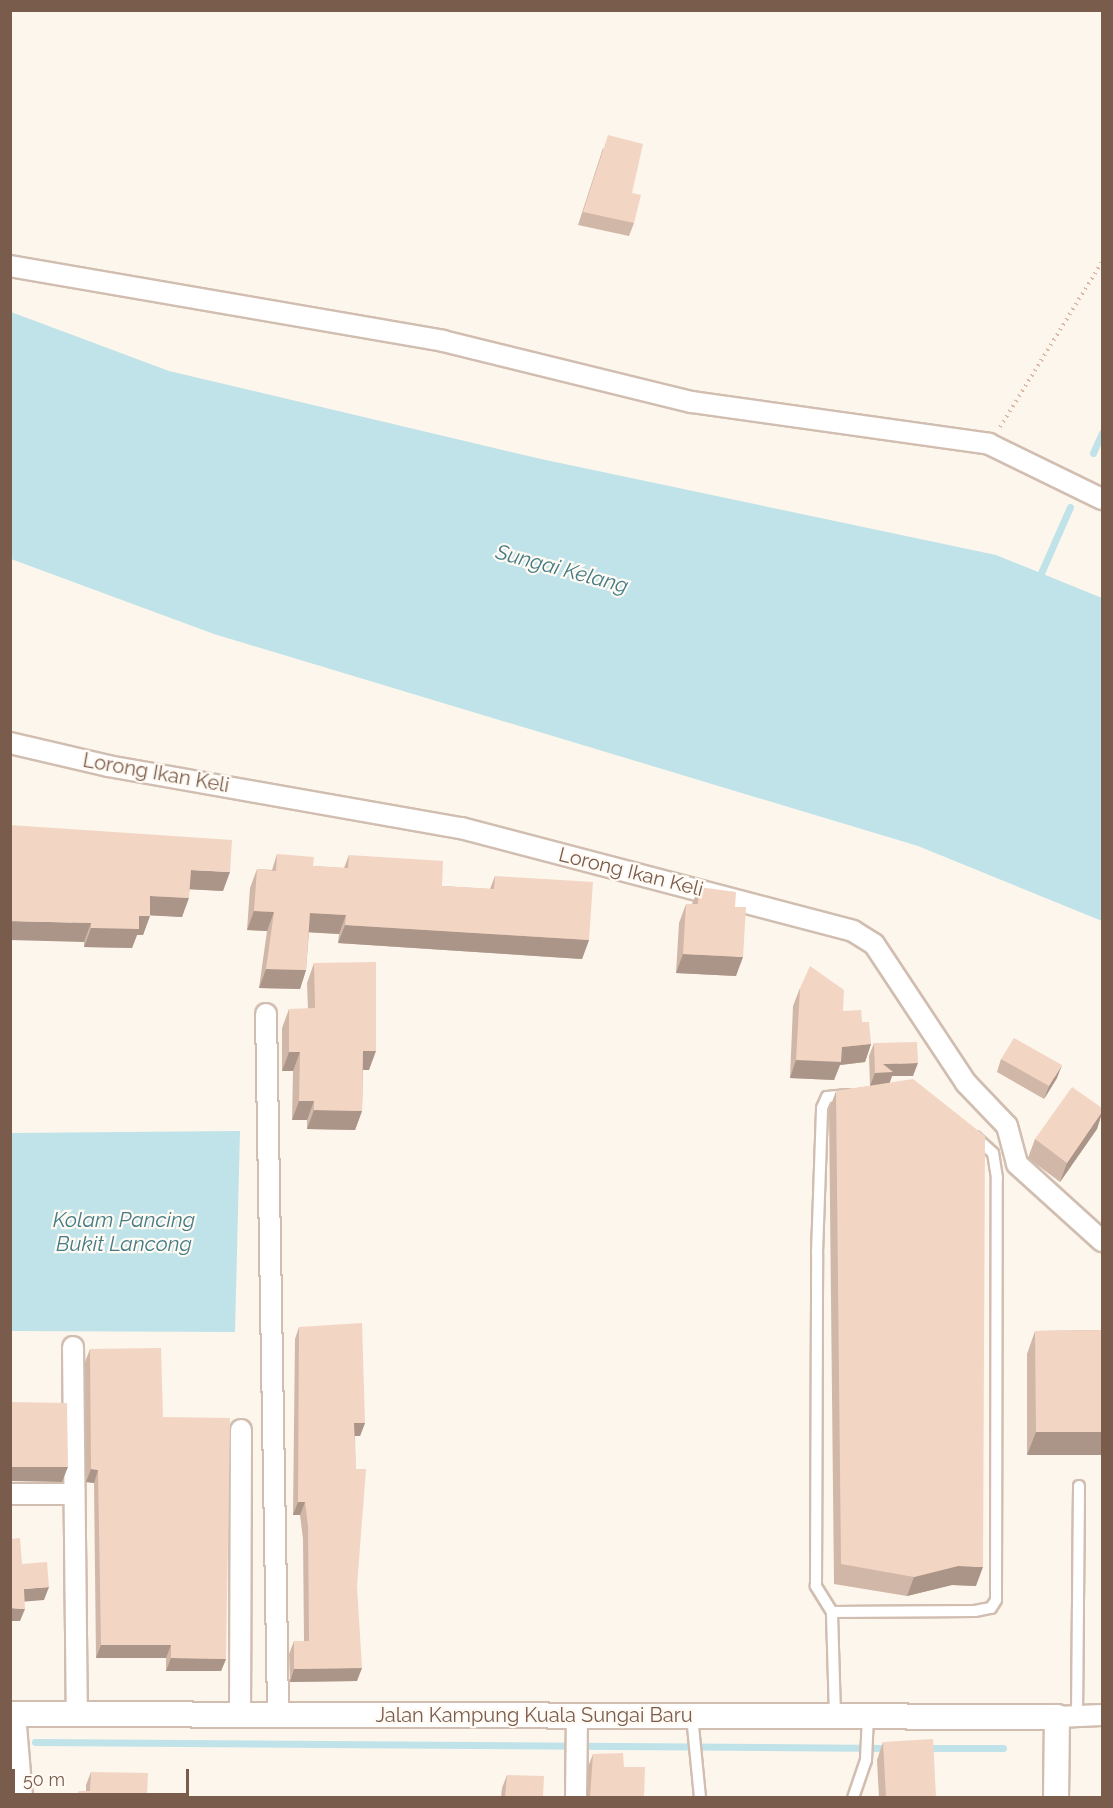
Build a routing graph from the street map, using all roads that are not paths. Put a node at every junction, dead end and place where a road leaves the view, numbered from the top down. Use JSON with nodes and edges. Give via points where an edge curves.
{"nodes":[{"id":1,"x":10,"y":266,"type":"edge"},
{"id":2,"x":1102,"y":499,"type":"edge"},
{"id":3,"x":10,"y":744,"type":"edge"},
{"id":4,"x":266,"y":1014,"type":"dead end"},
{"id":5,"x":860,"y":1094,"type":"edge"},
{"id":6,"x":961,"y":1125,"type":"edge"},
{"id":7,"x":1102,"y":1241,"type":"edge"},
{"id":8,"x":73,"y":1347,"type":"dead end"},
{"id":9,"x":241,"y":1430,"type":"dead end"},
{"id":10,"x":1079,"y":1486,"type":"dead end"},
{"id":11,"x":10,"y":1494,"type":"edge"},
{"id":12,"x":74,"y":1494,"type":"junction"},
{"id":13,"x":832,"y":1612,"type":"junction"},
{"id":14,"x":278,"y":1712,"type":"junction"},
{"id":15,"x":13,"y":1713,"type":"edge"},
{"id":16,"x":77,"y":1714,"type":"junction"},
{"id":17,"x":240,"y":1715,"type":"junction"},
{"id":18,"x":836,"y":1715,"type":"junction"},
{"id":19,"x":1102,"y":1715,"type":"edge"},
{"id":20,"x":1067,"y":1717,"type":"junction"},
{"id":21,"x":692,"y":1722,"type":"junction"},
{"id":22,"x":868,"y":1724,"type":"junction"},
{"id":23,"x":577,"y":1725,"type":"junction"},
{"id":24,"x":22,"y":1797,"type":"edge"},
{"id":25,"x":576,"y":1797,"type":"edge"},
{"id":26,"x":700,"y":1797,"type":"edge"},
{"id":27,"x":853,"y":1797,"type":"edge"},
{"id":28,"x":1056,"y":1797,"type":"edge"}],
"edges":[{"from":1,"to":2,"type":"street","via":[[442,341],[692,402],[989,444]]},
{"from":3,"to":7,"type":"street","name":"Lorong Ikan Keli","via":[[108,766],[461,828],[853,931],[874,944],[966,1083],[1007,1126],[1017,1164]]},
{"from":4,"to":14,"type":"street"},
{"from":5,"to":13,"type":"lane","via":[[827,1097],[822,1108],[816,1586]]},
{"from":6,"to":13,"type":"lane","via":[[993,1153],[997,1178],[996,1600],[991,1608],[975,1611]]},
{"from":8,"to":12,"type":"street"},
{"from":9,"to":17,"type":"street"},
{"from":10,"to":20,"type":"lane"},
{"from":11,"to":12,"type":"street"},
{"from":12,"to":16,"type":"street"},
{"from":13,"to":18,"type":"lane"},
{"from":14,"to":17,"type":"street","name":"Jalan Kampung Kuala Sungai Baru"},
{"from":14,"to":23,"type":"street","name":"Jalan Kampung Kuala Sungai Baru"},
{"from":15,"to":16,"type":"street","name":"Jalan Kampung Kuala Sungai Baru"},
{"from":15,"to":24,"type":"street"},
{"from":16,"to":17,"type":"street","name":"Jalan Kampung Kuala Sungai Baru"},
{"from":18,"to":21,"type":"street","name":"Jalan Kampung Kuala Sungai Baru"},
{"from":18,"to":22,"type":"street","name":"Jalan Kampung Kuala Sungai Baru"},
{"from":19,"to":20,"type":"street"},
{"from":20,"to":22,"type":"street","name":"Jalan Kampung Kuala Sungai Baru"},
{"from":20,"to":28,"type":"street"},
{"from":21,"to":23,"type":"street","name":"Jalan Kampung Kuala Sungai Baru"},
{"from":21,"to":26,"type":"lane"},
{"from":22,"to":27,"type":"lane","via":[[868,1750]]},
{"from":23,"to":25,"type":"street"}]}
